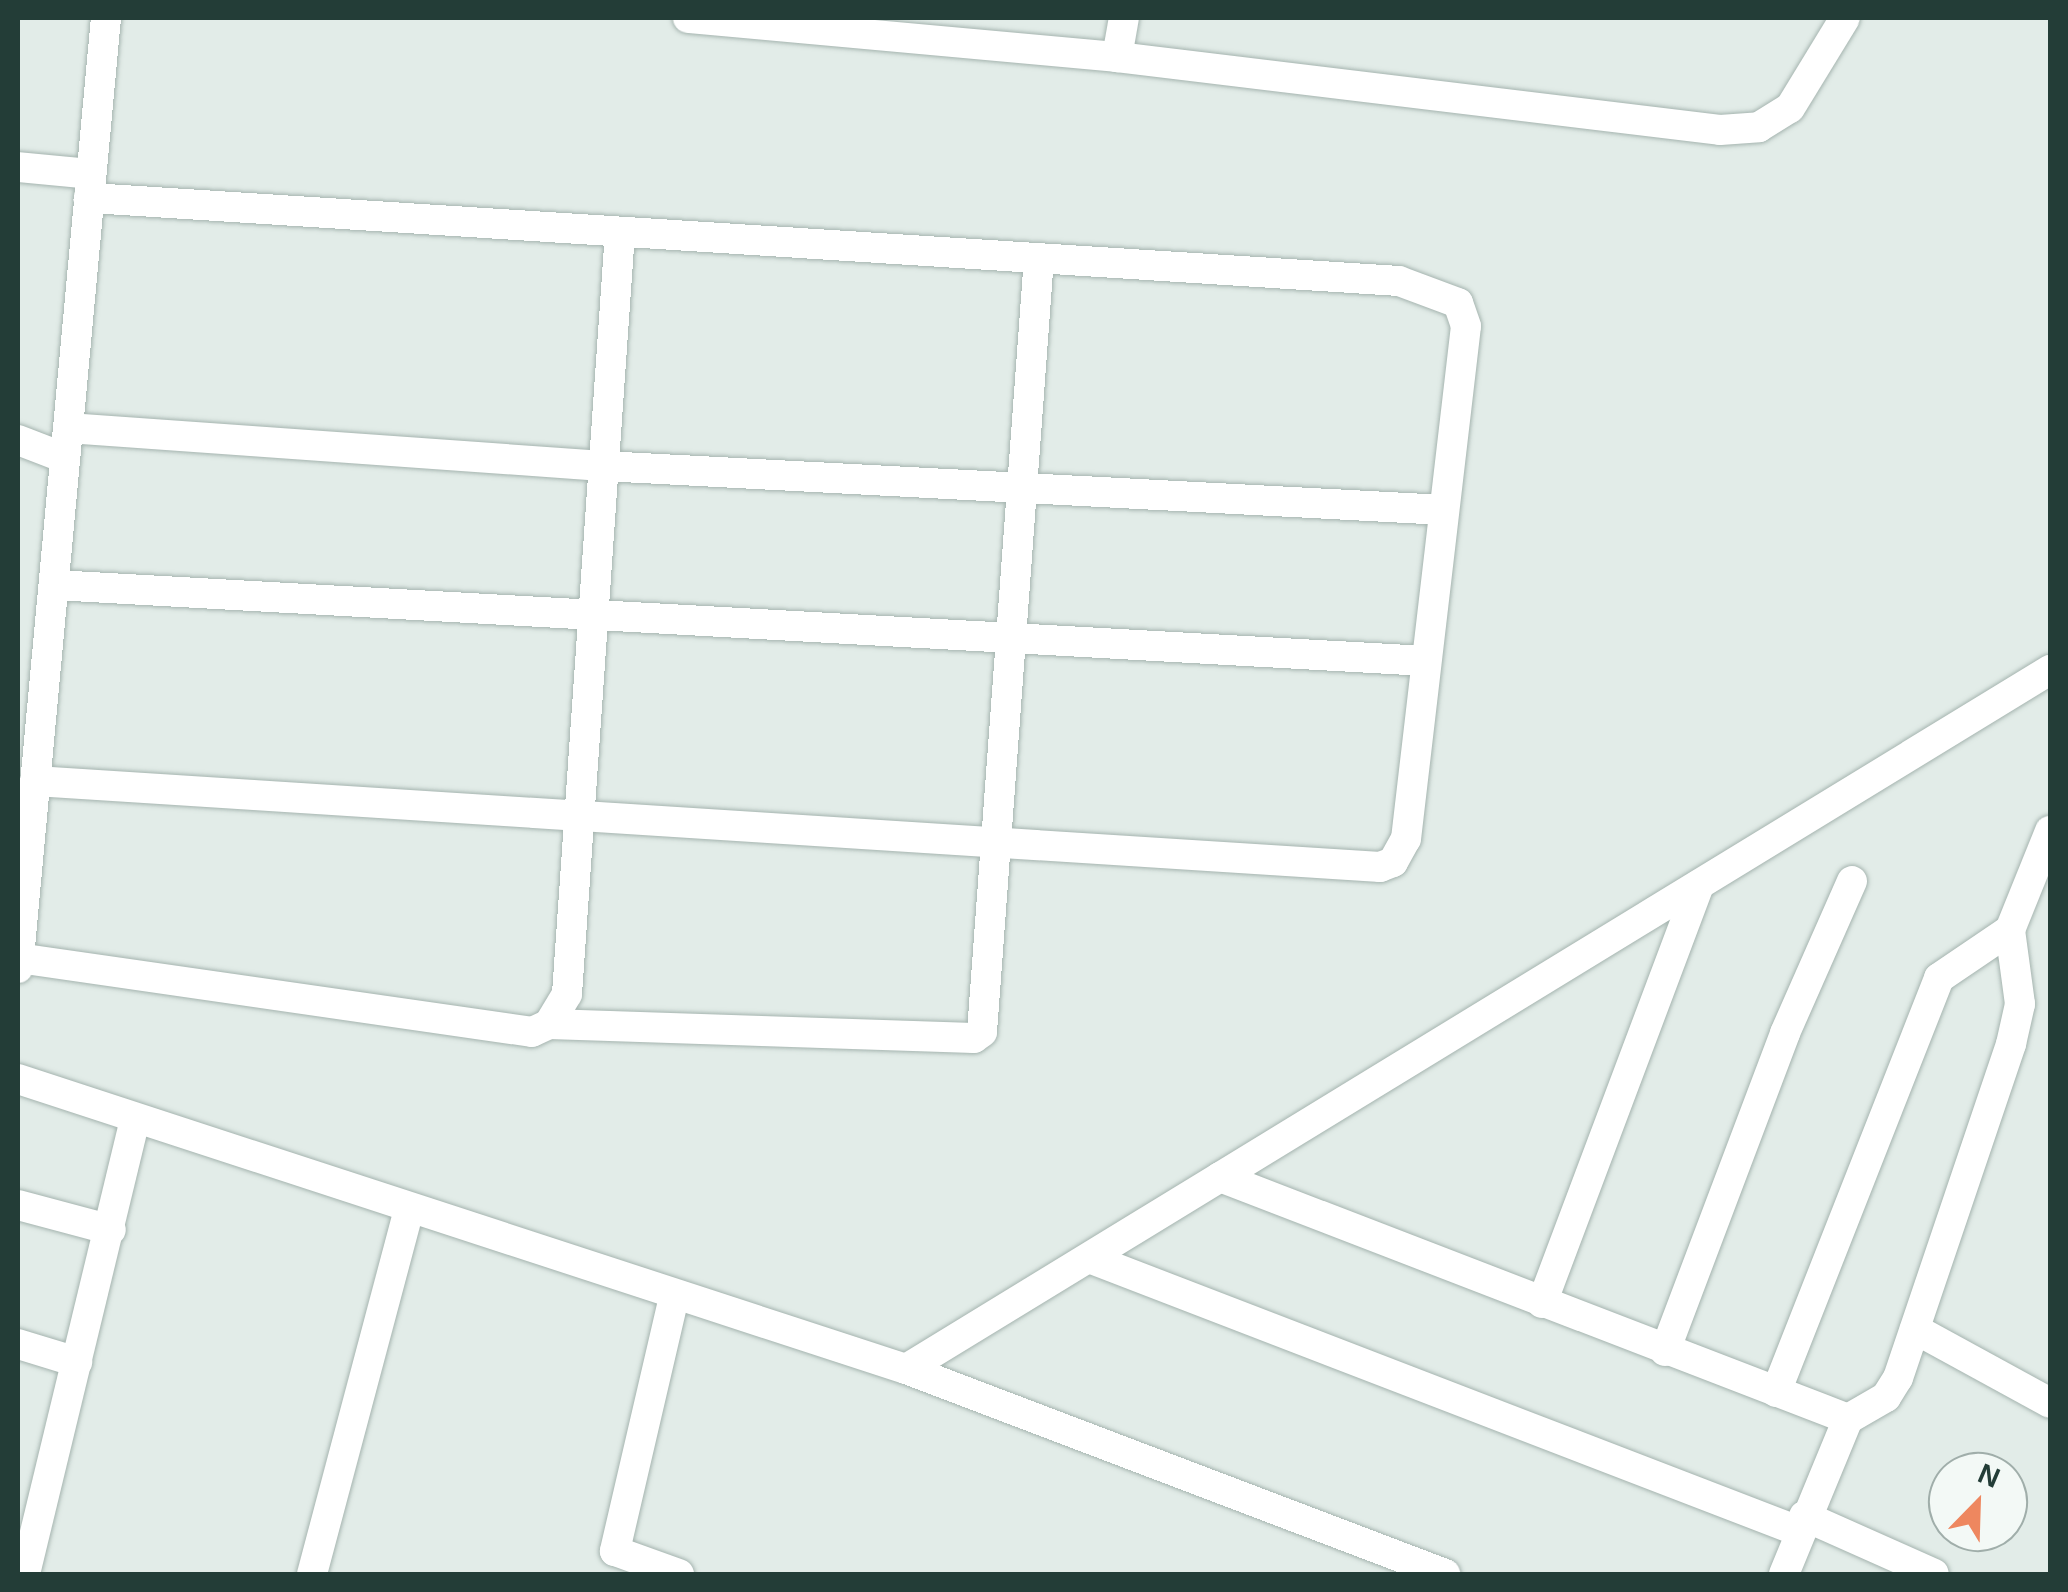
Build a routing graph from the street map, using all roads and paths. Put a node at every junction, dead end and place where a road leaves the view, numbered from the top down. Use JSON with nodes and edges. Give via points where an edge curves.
{"nodes":[{"id":1,"x":106,"y":18,"type":"edge"},
{"id":2,"x":688,"y":18,"type":"edge"},
{"id":3,"x":1124,"y":18,"type":"edge"},
{"id":4,"x":1845,"y":18,"type":"edge"},
{"id":5,"x":1117,"y":57,"type":"junction"},
{"id":6,"x":18,"y":166,"type":"edge"},
{"id":7,"x":90,"y":186,"type":"junction"},
{"id":8,"x":620,"y":232,"type":"junction"},
{"id":9,"x":1039,"y":258,"type":"junction"},
{"id":10,"x":18,"y":440,"type":"edge"},
{"id":11,"x":67,"y":443,"type":"junction"},
{"id":12,"x":604,"y":466,"type":"junction"},
{"id":13,"x":1023,"y":487,"type":"junction"},
{"id":14,"x":1444,"y":510,"type":"junction"},
{"id":15,"x":54,"y":585,"type":"junction"},
{"id":16,"x":593,"y":616,"type":"junction"},
{"id":17,"x":1013,"y":638,"type":"junction"},
{"id":18,"x":1426,"y":660,"type":"junction"},
{"id":19,"x":2049,"y":673,"type":"edge"},
{"id":20,"x":30,"y":702,"type":"edge"},
{"id":21,"x":36,"y":781,"type":"junction"},
{"id":22,"x":579,"y":818,"type":"junction"},
{"id":23,"x":2050,"y":832,"type":"edge"},
{"id":24,"x":999,"y":841,"type":"junction"},
{"id":25,"x":1852,"y":881,"type":"dead end"},
{"id":26,"x":1699,"y":885,"type":"junction"},
{"id":27,"x":2010,"y":930,"type":"junction"},
{"id":28,"x":18,"y":958,"type":"edge"},
{"id":29,"x":18,"y":968,"type":"edge"},
{"id":30,"x":549,"y":1024,"type":"junction"},
{"id":31,"x":18,"y":1079,"type":"edge"},
{"id":32,"x":135,"y":1120,"type":"junction"},
{"id":33,"x":1220,"y":1178,"type":"junction"},
{"id":34,"x":18,"y":1205,"type":"edge"},
{"id":35,"x":409,"y":1210,"type":"junction"},
{"id":36,"x":111,"y":1230,"type":"junction"},
{"id":37,"x":1089,"y":1258,"type":"junction"},
{"id":38,"x":674,"y":1297,"type":"junction"},
{"id":39,"x":1542,"y":1303,"type":"junction"},
{"id":40,"x":1915,"y":1328,"type":"junction"},
{"id":41,"x":18,"y":1344,"type":"edge"},
{"id":42,"x":1665,"y":1351,"type":"junction"},
{"id":43,"x":77,"y":1362,"type":"junction"},
{"id":44,"x":906,"y":1370,"type":"junction"},
{"id":45,"x":1776,"y":1392,"type":"junction"},
{"id":46,"x":2050,"y":1403,"type":"edge"},
{"id":47,"x":1848,"y":1419,"type":"junction"},
{"id":48,"x":1801,"y":1524,"type":"junction"},
{"id":49,"x":612,"y":1563,"type":"edge"},
{"id":50,"x":25,"y":1574,"type":"edge"},
{"id":51,"x":312,"y":1574,"type":"edge"},
{"id":52,"x":679,"y":1574,"type":"edge"},
{"id":53,"x":1444,"y":1574,"type":"edge"},
{"id":54,"x":1784,"y":1574,"type":"edge"},
{"id":55,"x":1934,"y":1574,"type":"edge"}],
"edges":[{"from":1,"to":7,"type":"street"},
{"from":2,"to":5,"type":"street"},
{"from":3,"to":5,"type":"street"},
{"from":4,"to":5,"type":"street","via":[[1790,108],[1759,127],[1720,130]]},
{"from":6,"to":7,"type":"street"},
{"from":7,"to":8,"type":"street"},
{"from":7,"to":11,"type":"street"},
{"from":8,"to":9,"type":"street"},
{"from":8,"to":12,"type":"street"},
{"from":9,"to":13,"type":"street"},
{"from":9,"to":14,"type":"street","via":[[1399,281],[1458,303],[1466,326]]},
{"from":10,"to":11,"type":"street"},
{"from":11,"to":12,"type":"street"},
{"from":11,"to":15,"type":"street"},
{"from":12,"to":13,"type":"street"},
{"from":12,"to":16,"type":"street"},
{"from":13,"to":14,"type":"street"},
{"from":13,"to":17,"type":"street"},
{"from":14,"to":18,"type":"street"},
{"from":15,"to":16,"type":"street"},
{"from":15,"to":20,"type":"street"},
{"from":16,"to":17,"type":"street"},
{"from":16,"to":22,"type":"street"},
{"from":17,"to":18,"type":"street"},
{"from":17,"to":24,"type":"street"},
{"from":18,"to":24,"type":"street","via":[[1406,839],[1394,862],[1380,867]]},
{"from":19,"to":26,"type":"street"},
{"from":20,"to":21,"type":"street"},
{"from":21,"to":22,"type":"street"},
{"from":21,"to":28,"type":"street"},
{"from":22,"to":24,"type":"street"},
{"from":22,"to":30,"type":"street","via":[[567,994]]},
{"from":23,"to":27,"type":"street"},
{"from":24,"to":30,"type":"street","via":[[984,1024],[974,1038]]},
{"from":25,"to":42,"type":"street","via":[[1785,1033]]},
{"from":26,"to":33,"type":"street"},
{"from":26,"to":39,"type":"street"},
{"from":27,"to":40,"type":"street","via":[[2020,1004],[2011,1044]]},
{"from":27,"to":45,"type":"street","via":[[1939,978]]},
{"from":28,"to":29,"type":"street"},
{"from":28,"to":30,"type":"street","via":[[532,1032]]},
{"from":31,"to":32,"type":"street"},
{"from":32,"to":35,"type":"street"},
{"from":32,"to":36,"type":"street"},
{"from":33,"to":37,"type":"street"},
{"from":33,"to":39,"type":"street"},
{"from":34,"to":36,"type":"street"},
{"from":35,"to":38,"type":"street"},
{"from":35,"to":51,"type":"street"},
{"from":36,"to":43,"type":"street"},
{"from":37,"to":44,"type":"street"},
{"from":37,"to":48,"type":"street"},
{"from":38,"to":44,"type":"street"},
{"from":38,"to":49,"type":"street"},
{"from":39,"to":42,"type":"street"},
{"from":40,"to":46,"type":"street"},
{"from":40,"to":47,"type":"street","via":[[1886,1396]]},
{"from":41,"to":43,"type":"street"},
{"from":42,"to":45,"type":"street"},
{"from":43,"to":50,"type":"street"},
{"from":44,"to":53,"type":"street"},
{"from":45,"to":47,"type":"street"},
{"from":47,"to":48,"type":"street"},
{"from":48,"to":54,"type":"street"},
{"from":48,"to":55,"type":"street"},
{"from":49,"to":52,"type":"street"}]}
